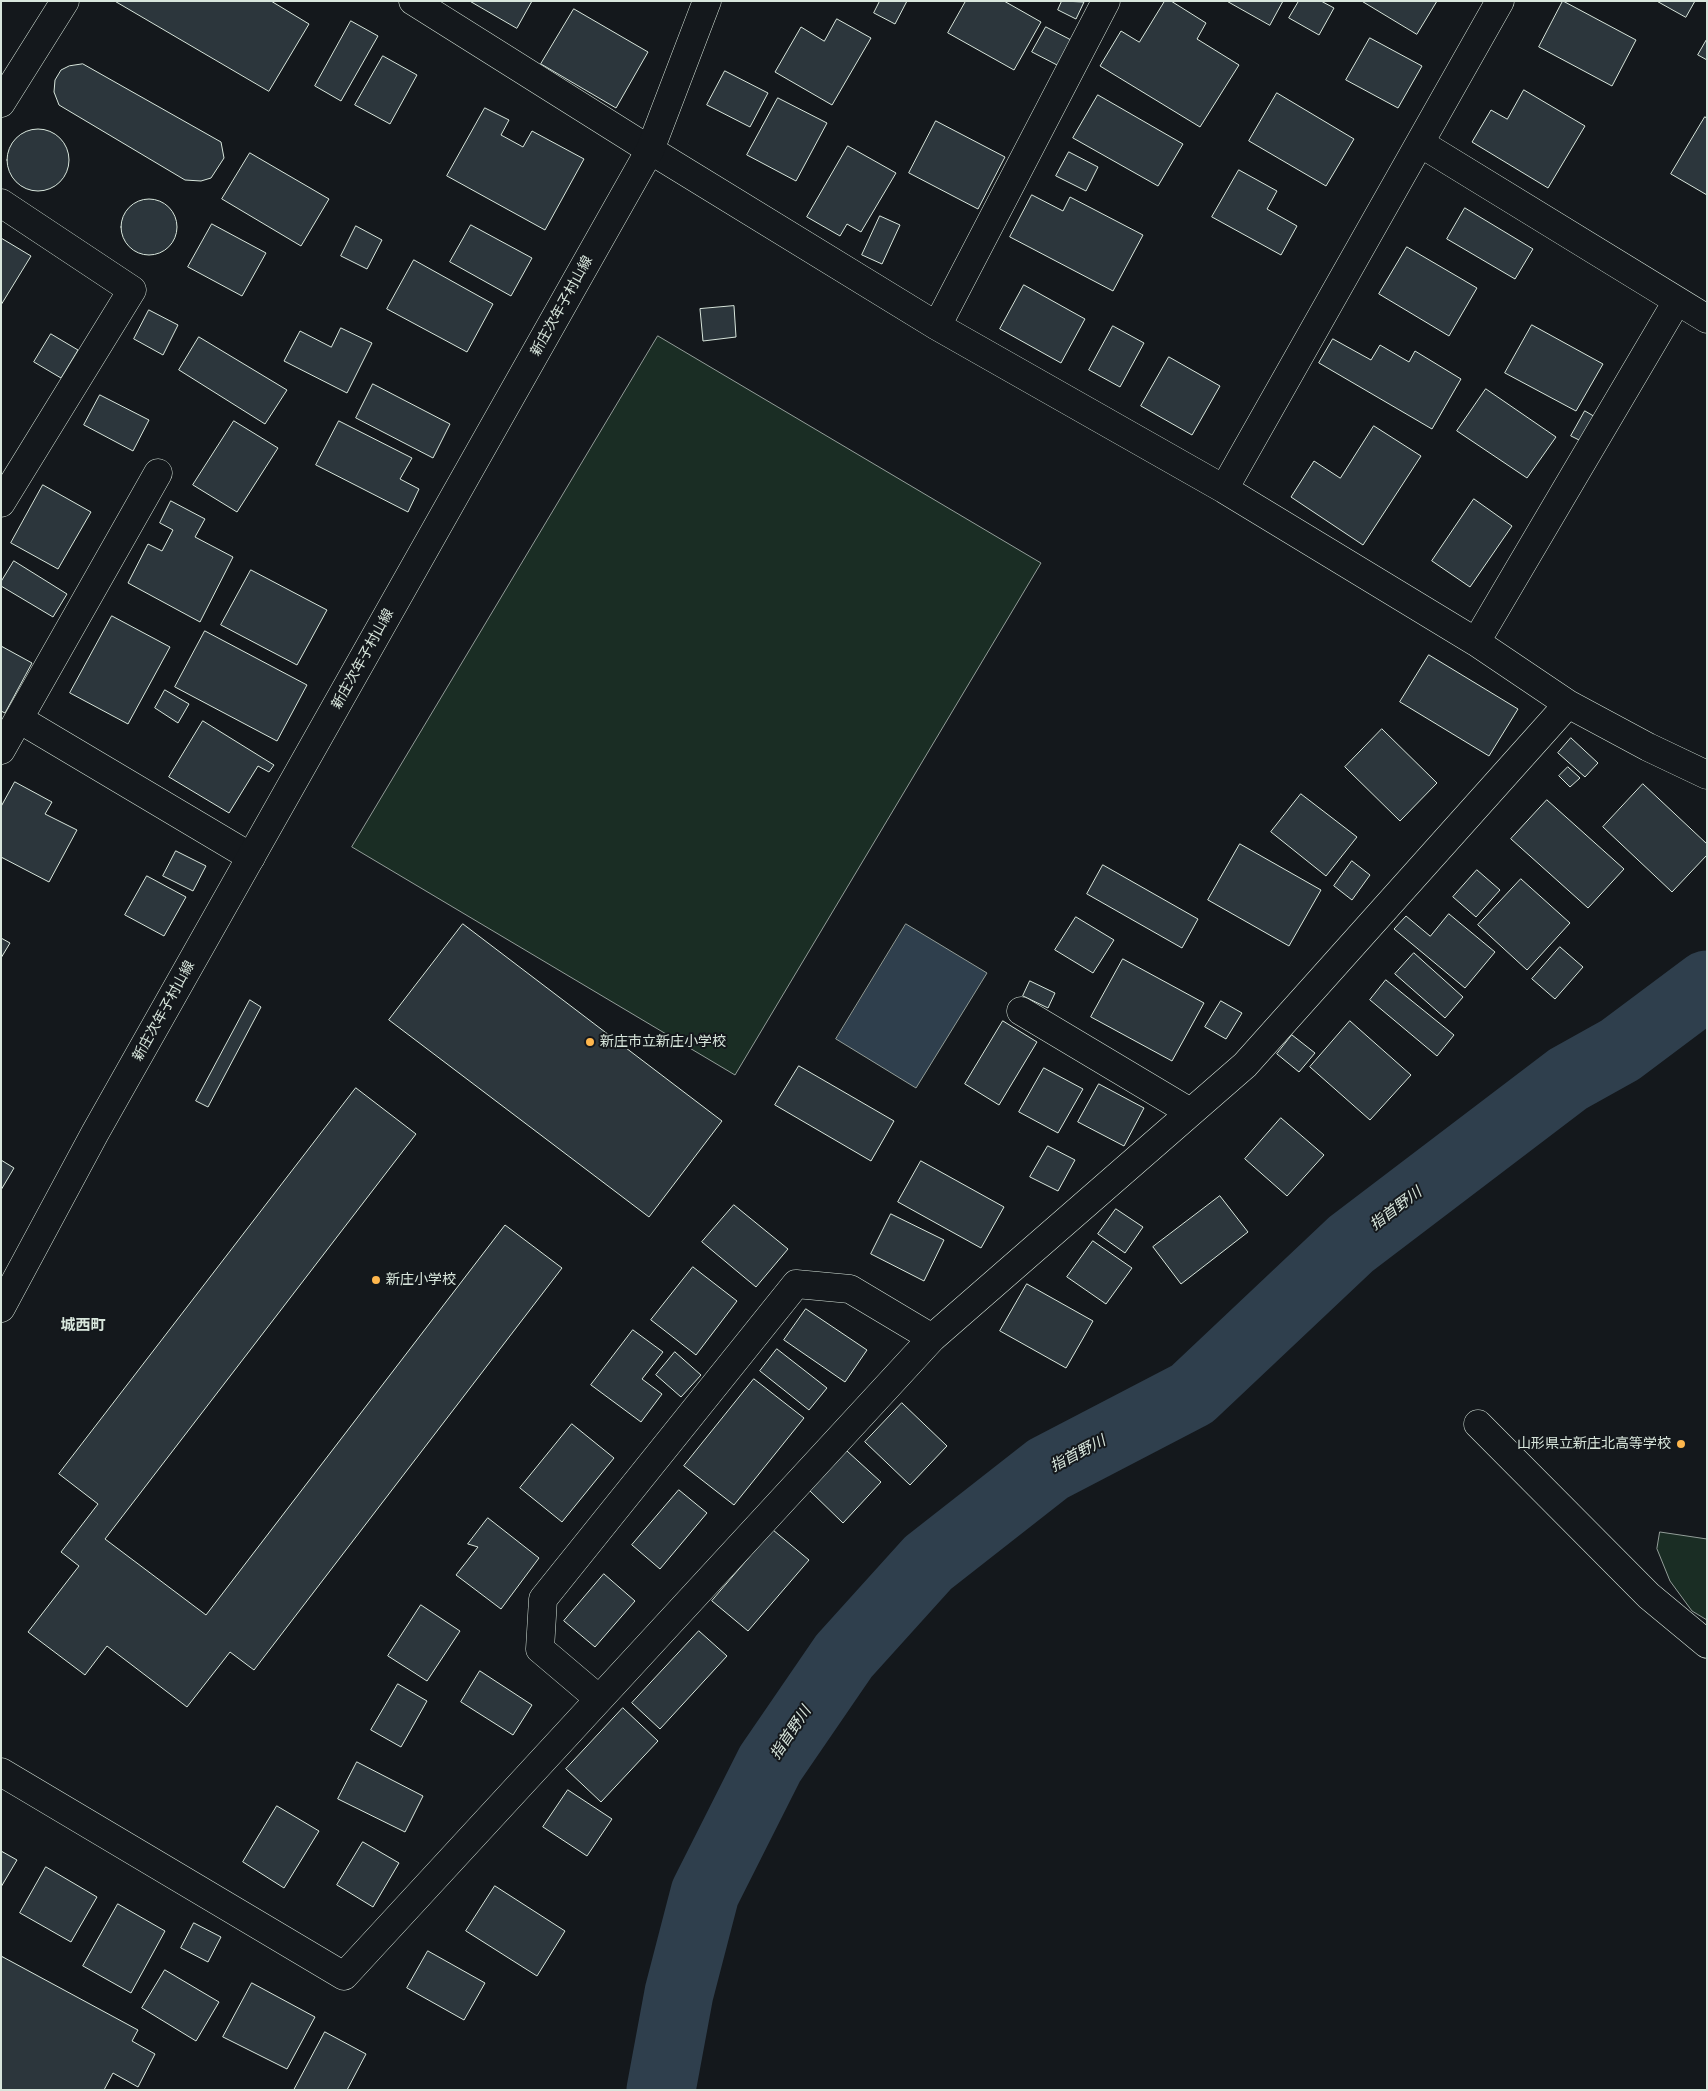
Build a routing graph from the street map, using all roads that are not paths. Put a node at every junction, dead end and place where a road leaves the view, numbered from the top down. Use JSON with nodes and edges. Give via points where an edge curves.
{"nodes":[{"id":1,"x":65,"y":1,"type":"edge"},
{"id":2,"x":413,"y":1,"type":"edge"},
{"id":3,"x":707,"y":1,"type":"edge"},
{"id":4,"x":1106,"y":1,"type":"edge"},
{"id":5,"x":1500,"y":1,"type":"edge"},
{"id":6,"x":1,"y":103,"type":"edge"},
{"id":7,"x":1420,"y":143,"type":"junction"},
{"id":8,"x":650,"y":150,"type":"junction"},
{"id":9,"x":1,"y":203,"type":"edge"},
{"id":10,"x":1677,"y":300,"type":"junction"},
{"id":11,"x":1707,"y":318,"type":"edge"},
{"id":12,"x":936,"y":326,"type":"junction"},
{"id":13,"x":158,"y":473,"type":"dead end"},
{"id":14,"x":1224,"y":489,"type":"junction"},
{"id":15,"x":1,"y":503,"type":"edge"},
{"id":16,"x":1476,"y":642,"type":"junction"},
{"id":17,"x":1568,"y":704,"type":"junction"},
{"id":18,"x":19,"y":719,"type":"junction"},
{"id":19,"x":1,"y":750,"type":"edge"},
{"id":20,"x":1707,"y":775,"type":"edge"},
{"id":21,"x":251,"y":857,"type":"junction"},
{"id":22,"x":1021,"y":1011,"type":"dead end"},
{"id":23,"x":1190,"y":1112,"type":"junction"},
{"id":24,"x":1,"y":1308,"type":"edge"},
{"id":25,"x":932,"y":1338,"type":"junction"},
{"id":26,"x":1478,"y":1424,"type":"dead end"},
{"id":27,"x":1707,"y":1644,"type":"edge"},
{"id":28,"x":598,"y":1699,"type":"junction"},
{"id":29,"x":1,"y":1772,"type":"edge"}],
"edges":[{"from":1,"to":6,"type":"street"},
{"from":2,"to":8,"type":"street"},
{"from":3,"to":8,"type":"street","name":"新庄次年子村山線"},
{"from":4,"to":12,"type":"street"},
{"from":5,"to":7,"type":"street"},
{"from":7,"to":10,"type":"street"},
{"from":7,"to":14,"type":"street"},
{"from":8,"to":12,"type":"street"},
{"from":8,"to":21,"type":"street","name":"新庄次年子村山線"},
{"from":9,"to":15,"type":"street","via":[[132,290]]},
{"from":10,"to":11,"type":"street"},
{"from":10,"to":16,"type":"street"},
{"from":12,"to":14,"type":"street"},
{"from":13,"to":18,"type":"street"},
{"from":14,"to":16,"type":"street"},
{"from":16,"to":17,"type":"street"},
{"from":17,"to":20,"type":"street"},
{"from":17,"to":23,"type":"street","via":[[1245,1065]]},
{"from":18,"to":19,"type":"street"},
{"from":18,"to":21,"type":"street"},
{"from":21,"to":24,"type":"street","name":"新庄次年子村山線","via":[[95,1133]]},
{"from":22,"to":23,"type":"street"},
{"from":23,"to":25,"type":"street"},
{"from":25,"to":28,"type":"street"},
{"from":25,"to":28,"type":"street","via":[[850,1289],[796,1284],[543,1599],[540,1649]]},
{"from":26,"to":27,"type":"street","via":[[1649,1596]]},
{"from":28,"to":29,"type":"street","via":[[344,1976]]}]}
